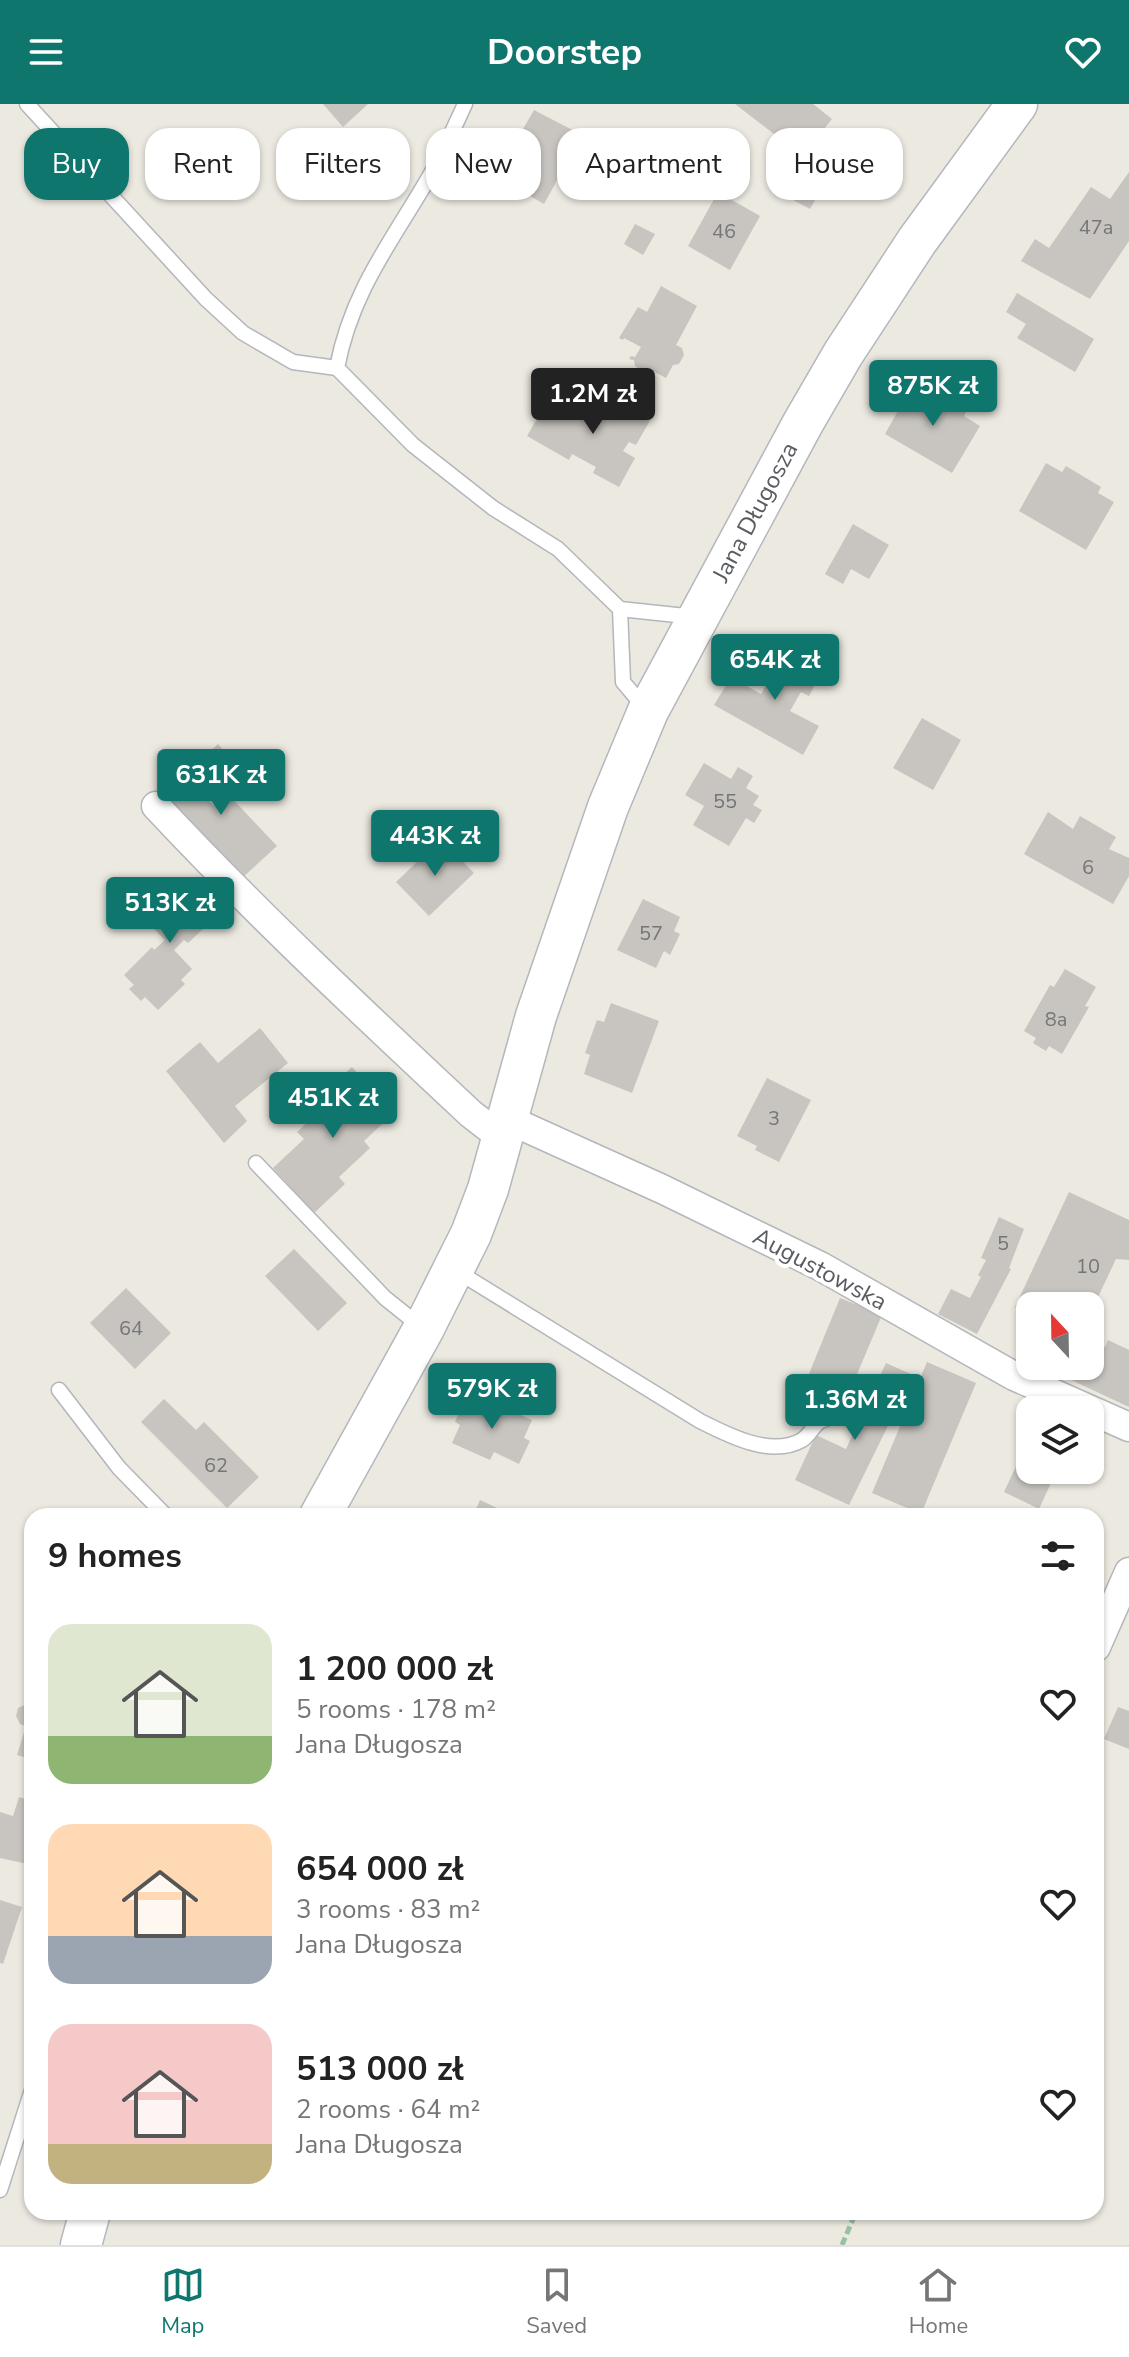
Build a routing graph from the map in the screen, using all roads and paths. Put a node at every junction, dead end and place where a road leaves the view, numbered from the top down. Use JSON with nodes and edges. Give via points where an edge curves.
{"nodes":[{"id":1,"x":27,"y":104,"type":"edge"},
{"id":2,"x":465,"y":104,"type":"edge"},
{"id":3,"x":1017,"y":104,"type":"edge"},
{"id":4,"x":337,"y":368,"type":"junction"},
{"id":5,"x":620,"y":609,"type":"junction"},
{"id":6,"x":699,"y":617,"type":"junction"},
{"id":7,"x":648,"y":711,"type":"junction"},
{"id":8,"x":156,"y":806,"type":"dead end"},
{"id":9,"x":504,"y":1128,"type":"junction"},
{"id":10,"x":256,"y":1163,"type":"dead end"},
{"id":11,"x":454,"y":1270,"type":"junction"},
{"id":12,"x":424,"y":1328,"type":"junction"},
{"id":13,"x":59,"y":1390,"type":"dead end"},
{"id":14,"x":850,"y":1413,"type":"dead end"},
{"id":15,"x":1129,"y":1427,"type":"edge"},
{"id":16,"x":158,"y":1508,"type":"edge"},
{"id":17,"x":324,"y":1508,"type":"edge"},
{"id":18,"x":1129,"y":1572,"type":"edge"},
{"id":19,"x":1121,"y":1615,"type":"edge"},
{"id":20,"x":1104,"y":1637,"type":"edge"},
{"id":21,"x":24,"y":2115,"type":"edge"},
{"id":22,"x":0,"y":2190,"type":"edge"},
{"id":23,"x":88,"y":2220,"type":"edge"},
{"id":24,"x":853,"y":2220,"type":"edge"},
{"id":25,"x":81,"y":2245,"type":"edge"},
{"id":26,"x":842,"y":2245,"type":"edge"}],
"edges":[{"from":1,"to":4,"type":"lane","via":[[243,333],[293,362]]},
{"from":2,"to":4,"type":"lane","via":[[359,293]]},
{"from":3,"to":6,"type":"street","name":"Jana Długosza","via":[[843,354]]},
{"from":4,"to":5,"type":"lane","via":[[413,445],[493,508],[558,549]]},
{"from":5,"to":6,"type":"lane"},
{"from":5,"to":7,"type":"lane","via":[[623,682]]},
{"from":6,"to":7,"type":"street","name":"Jana Długosza"},
{"from":7,"to":9,"type":"street","name":"Jana Długosza","via":[[608,807],[536,1016]]},
{"from":8,"to":9,"type":"street","via":[[298,952],[471,1114]]},
{"from":9,"to":11,"type":"street","name":"Jana Długosza","via":[[488,1189]]},
{"from":9,"to":15,"type":"street","name":"Augustowska","via":[[662,1189],[820,1266],[1014,1376]]},
{"from":10,"to":12,"type":"lane","via":[[385,1298]]},
{"from":11,"to":12,"type":"street","name":"Jana Długosza"},
{"from":11,"to":14,"type":"lane","via":[[732,1437],[774,1447],[798,1442],[820,1421]]},
{"from":12,"to":17,"type":"street","name":"Jana Długosza"},
{"from":13,"to":16,"type":"lane","via":[[119,1468]]},
{"from":18,"to":19,"type":"street"},
{"from":19,"to":20,"type":"street"},
{"from":21,"to":22,"type":"lane"},
{"from":23,"to":25,"type":"street"},
{"from":24,"to":26,"type":"path"}]}
